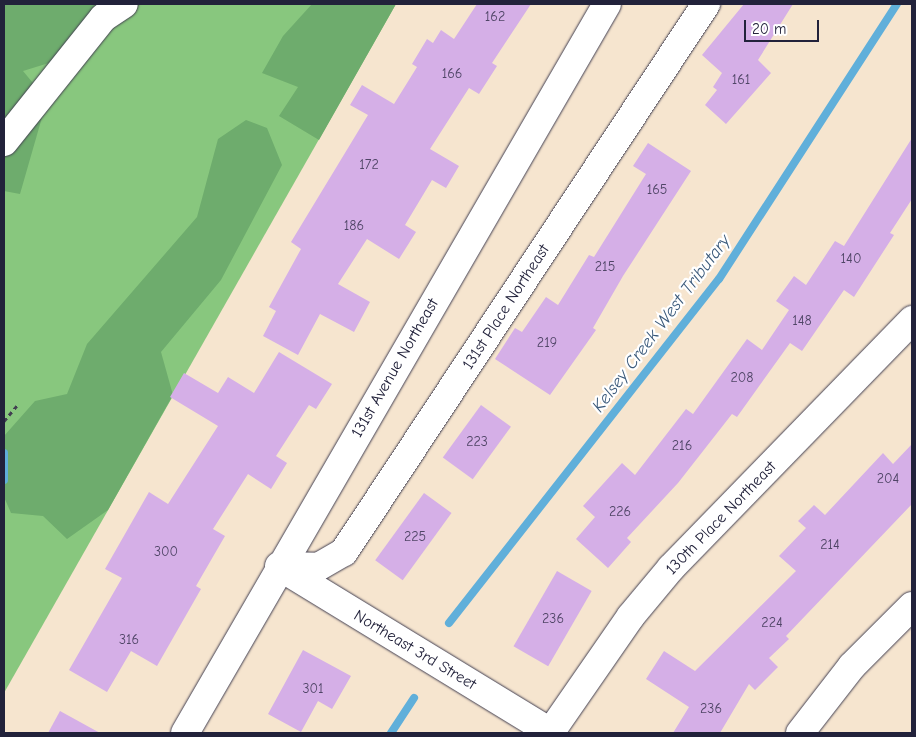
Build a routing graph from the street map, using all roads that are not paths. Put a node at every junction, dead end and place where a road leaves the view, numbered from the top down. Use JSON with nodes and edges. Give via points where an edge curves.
{"nodes":[{"id":1,"x":124,"y":4,"type":"edge"},
{"id":2,"x":607,"y":4,"type":"edge"},
{"id":3,"x":706,"y":4,"type":"edge"},
{"id":4,"x":4,"y":142,"type":"edge"},
{"id":5,"x":912,"y":320,"type":"edge"},
{"id":6,"x":279,"y":566,"type":"junction"},
{"id":7,"x":912,"y":606,"type":"edge"},
{"id":8,"x":185,"y":733,"type":"edge"},
{"id":9,"x":551,"y":733,"type":"edge"},
{"id":10,"x":800,"y":733,"type":"edge"}],
"edges":[{"from":1,"to":4,"type":"street","via":[[103,18]]},
{"from":2,"to":6,"type":"street","name":"131st Avenue Northeast"},
{"from":3,"to":6,"type":"street","name":"131st Place Northeast","via":[[344,552],[318,567]]},
{"from":5,"to":9,"type":"street","name":"130th Place Northeast","via":[[671,568],[631,616]]},
{"from":6,"to":8,"type":"street","name":"131st Avenue Northeast"},
{"from":6,"to":9,"type":"street","name":"Northeast 3rd Street"},
{"from":7,"to":10,"type":"street","via":[[852,666]]}]}
